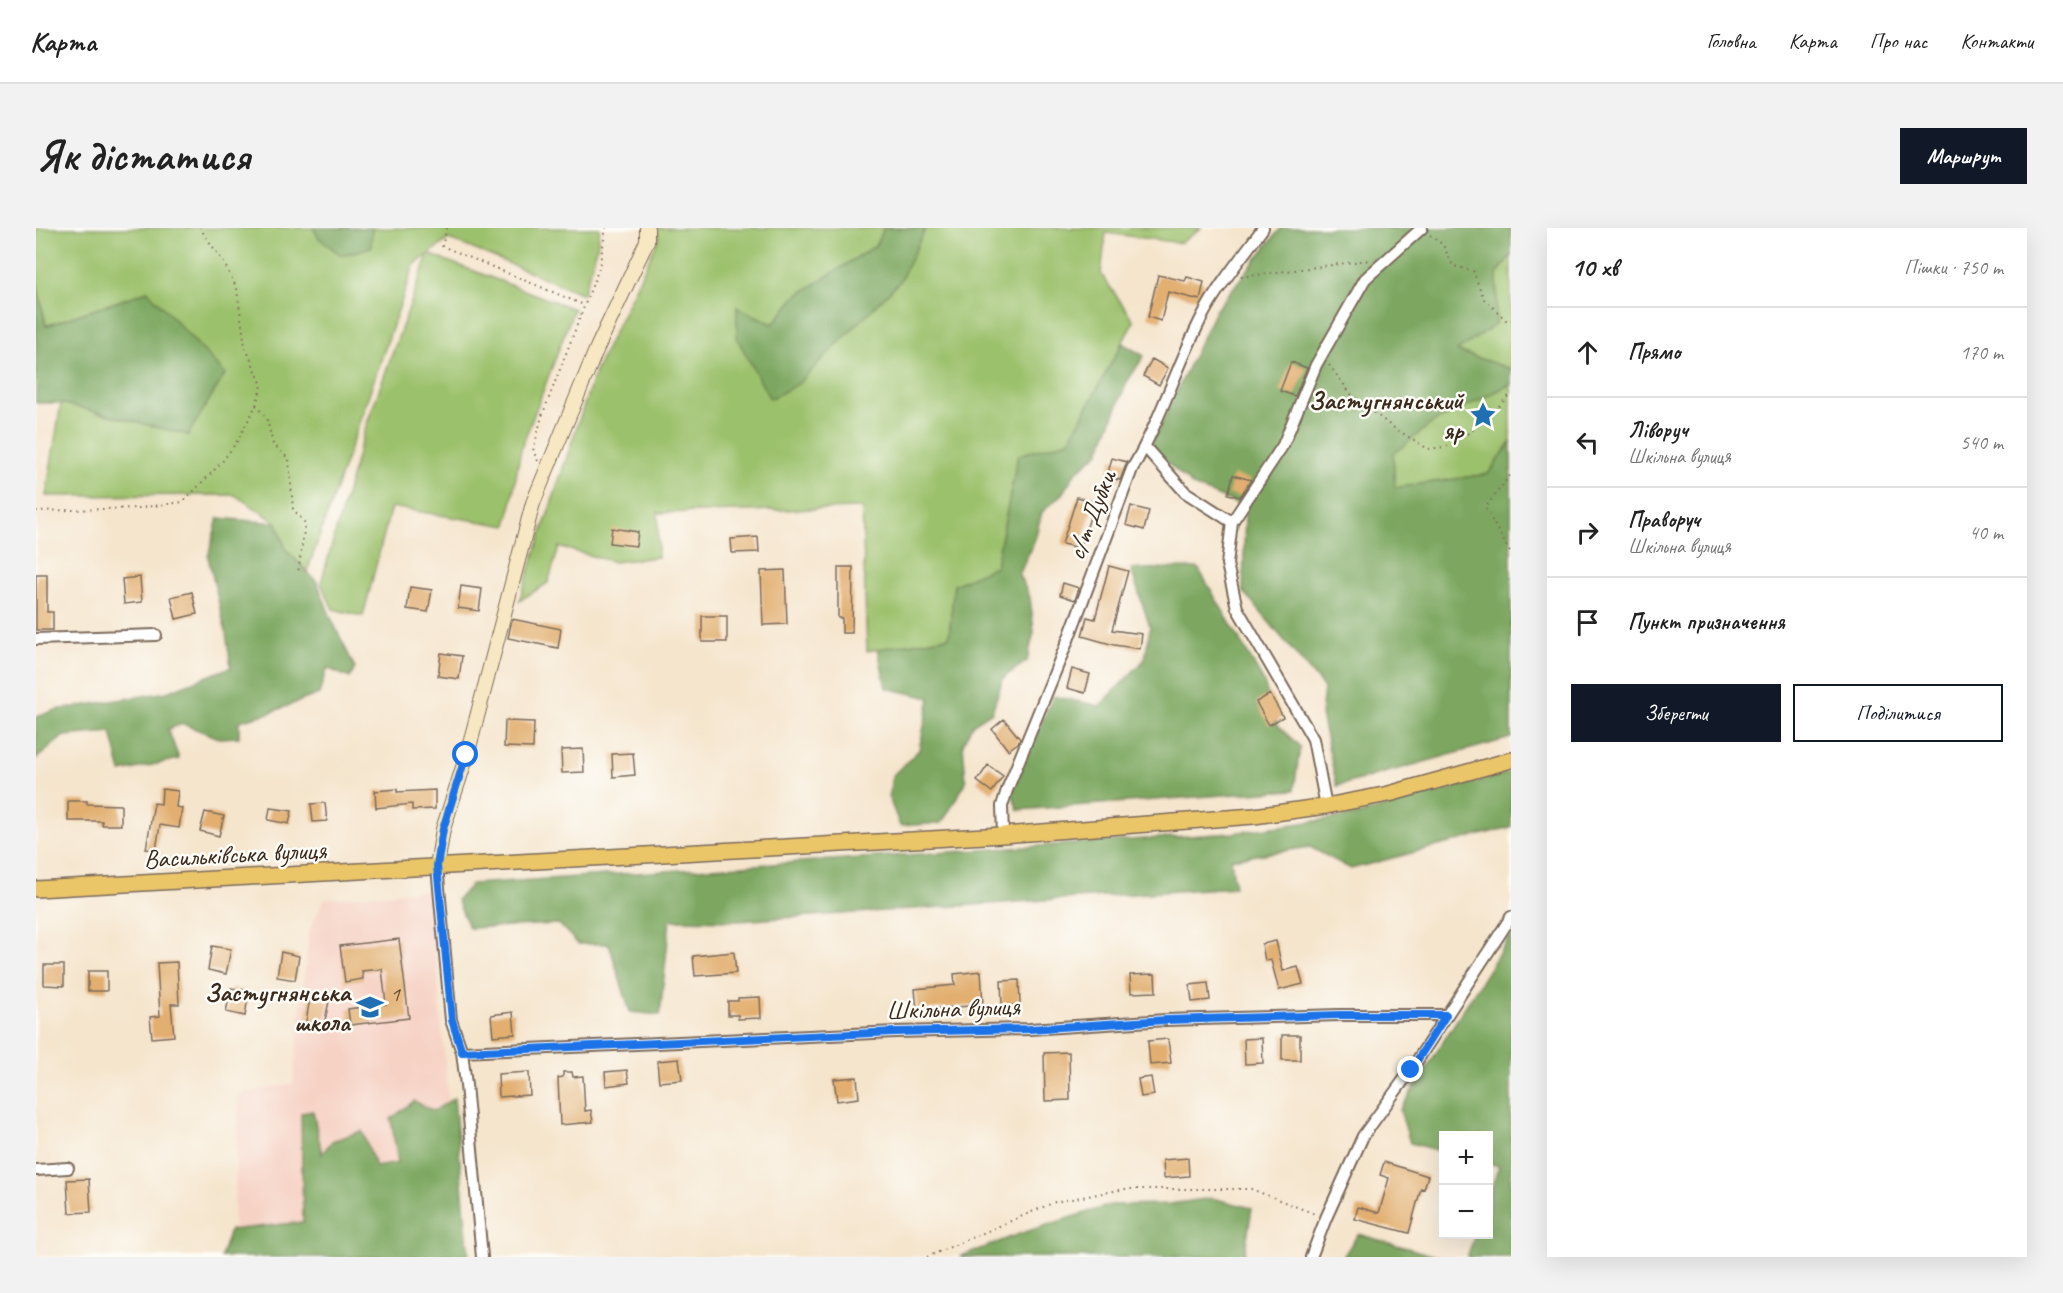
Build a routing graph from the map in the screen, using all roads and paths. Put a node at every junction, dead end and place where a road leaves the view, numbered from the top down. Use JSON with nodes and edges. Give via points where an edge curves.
{"nodes":[{"id":1,"x":200,"y":228,"type":"edge"},
{"id":2,"x":447,"y":228,"type":"edge"},
{"id":3,"x":606,"y":228,"type":"edge"},
{"id":4,"x":647,"y":228,"type":"edge"},
{"id":5,"x":1263,"y":228,"type":"edge"},
{"id":6,"x":1421,"y":228,"type":"edge"},
{"id":7,"x":1387,"y":259,"type":"junction"},
{"id":8,"x":1226,"y":279,"type":"junction"},
{"id":9,"x":584,"y":304,"type":"junction"},
{"id":10,"x":1509,"y":321,"type":"edge"},
{"id":11,"x":1322,"y":355,"type":"junction"},
{"id":12,"x":1511,"y":393,"type":"edge"},
{"id":13,"x":256,"y":405,"type":"junction"},
{"id":14,"x":1146,"y":447,"type":"junction"},
{"id":15,"x":1511,"y":474,"type":"edge"},
{"id":16,"x":544,"y":475,"type":"junction"},
{"id":17,"x":36,"y":511,"type":"edge"},
{"id":18,"x":1232,"y":522,"type":"junction"},
{"id":19,"x":1510,"y":552,"type":"edge"},
{"id":20,"x":298,"y":574,"type":"dead end"},
{"id":21,"x":156,"y":635,"type":"dead end"},
{"id":22,"x":36,"y":639,"type":"edge"},
{"id":23,"x":1511,"y":760,"type":"edge"},
{"id":24,"x":1326,"y":806,"type":"junction"},
{"id":25,"x":1003,"y":835,"type":"junction"},
{"id":26,"x":437,"y":866,"type":"junction"},
{"id":27,"x":36,"y":890,"type":"edge"},
{"id":28,"x":1511,"y":917,"type":"edge"},
{"id":29,"x":1446,"y":1015,"type":"junction"},
{"id":30,"x":462,"y":1052,"type":"junction"},
{"id":31,"x":68,"y":1168,"type":"dead end"},
{"id":32,"x":36,"y":1170,"type":"edge"},
{"id":33,"x":1326,"y":1218,"type":"junction"},
{"id":34,"x":482,"y":1257,"type":"edge"},
{"id":35,"x":927,"y":1257,"type":"edge"},
{"id":36,"x":1311,"y":1257,"type":"edge"}],
"edges":[{"from":1,"to":13,"type":"path","via":[[237,289],[245,346],[262,385]]},
{"from":2,"to":9,"type":"path","via":[[442,246]]},
{"from":3,"to":9,"type":"path","via":[[599,268]]},
{"from":4,"to":16,"type":"street","via":[[647,241]]},
{"from":5,"to":8,"type":"street","name":"с/т Дубки"},
{"from":6,"to":7,"type":"street"},
{"from":6,"to":10,"type":"path","via":[[1443,244],[1453,266],[1473,272],[1484,299]]},
{"from":7,"to":8,"type":"path"},
{"from":7,"to":11,"type":"street","via":[[1365,279]]},
{"from":8,"to":14,"type":"street","name":"с/т Дубки","via":[[1204,312]]},
{"from":9,"to":16,"type":"path","via":[[533,451]]},
{"from":11,"to":12,"type":"path","via":[[1351,394],[1428,449],[1445,447],[1478,426]]},
{"from":11,"to":18,"type":"street","via":[[1283,445]]},
{"from":13,"to":17,"type":"path","via":[[222,462],[183,502],[139,508]]},
{"from":13,"to":20,"type":"path","via":[[267,420],[273,444],[289,459],[293,509],[305,523]]},
{"from":14,"to":18,"type":"street","via":[[1185,492]]},
{"from":14,"to":25,"type":"street","name":"с/т Дубки","via":[[1132,469],[1007,790],[1002,806]]},
{"from":15,"to":19,"type":"path","via":[[1485,508]]},
{"from":16,"to":26,"type":"street","via":[[443,829]]},
{"from":18,"to":24,"type":"street","via":[[1227,564],[1237,608],[1313,739]]},
{"from":21,"to":22,"type":"street"},
{"from":23,"to":24,"type":"main road","name":"Васильківська вулиця","via":[[1389,794]]},
{"from":24,"to":25,"type":"main road","name":"Васильківська вулиця","via":[[1242,817]]},
{"from":25,"to":26,"type":"main road","name":"Васильківська вулиця"},
{"from":26,"to":27,"type":"main road","name":"Васильківська вулиця"},
{"from":26,"to":30,"type":"street","via":[[452,1020]]},
{"from":28,"to":29,"type":"street"},
{"from":29,"to":30,"type":"street","name":"Шкільна вулиця","via":[[1166,1020]]},
{"from":29,"to":33,"type":"street","via":[[1363,1136]]},
{"from":30,"to":34,"type":"street"},
{"from":31,"to":32,"type":"street"},
{"from":33,"to":35,"type":"path","via":[[1251,1190],[1125,1189],[1055,1202]]},
{"from":33,"to":36,"type":"street"}]}
